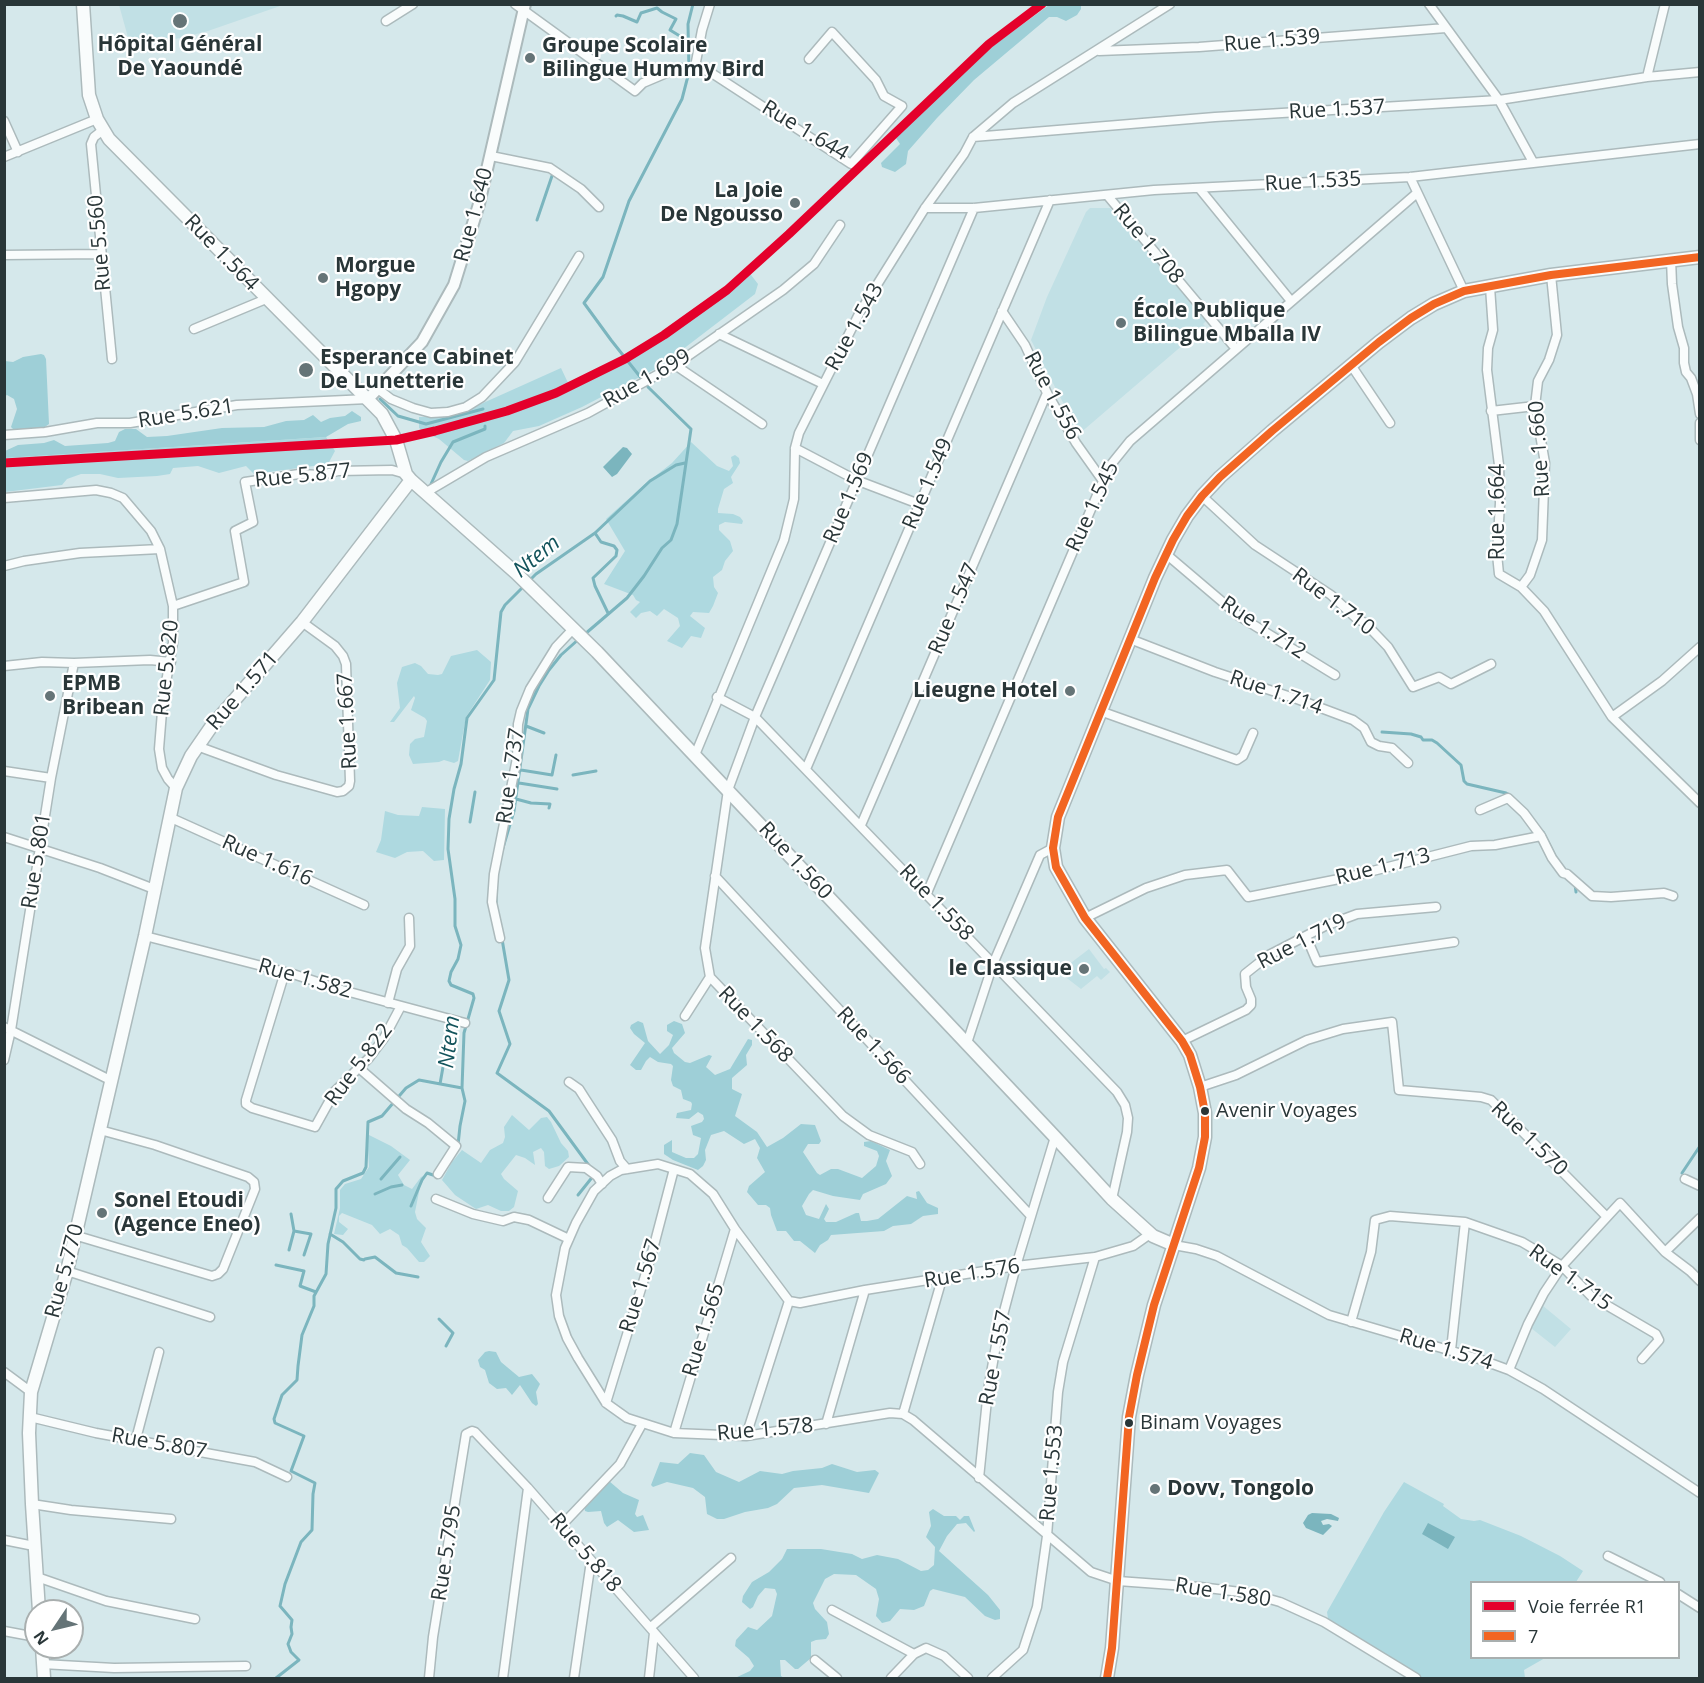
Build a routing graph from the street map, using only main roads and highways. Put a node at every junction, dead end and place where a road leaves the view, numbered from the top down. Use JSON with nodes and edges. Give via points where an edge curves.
{"nodes":[{"id":1,"x":83,"y":4,"type":"edge"},
{"id":2,"x":1700,"y":256,"type":"edge"},
{"id":3,"x":409,"y":477,"type":"junction"},
{"id":4,"x":145,"y":936,"type":"joint"},
{"id":5,"x":1174,"y":1245,"type":"junction"},
{"id":6,"x":38,"y":1599,"type":"edge"},
{"id":7,"x":42,"y":1659,"type":"edge"},
{"id":8,"x":44,"y":1678,"type":"edge"},
{"id":9,"x":1107,"y":1678,"type":"edge"}],
"edges":[{"from":1,"to":3,"type":"main road","name":"Rue 1.564","via":[[89,95],[103,130],[382,414]]},
{"from":2,"to":5,"type":"main road","via":[[1551,275],[1464,291],[1434,304],[1351,365],[1244,455],[1202,496],[1166,554],[1058,817],[1053,848],[1056,867],[1085,918],[1182,1041],[1200,1087],[1205,1137]]},
{"from":3,"to":4,"type":"main road","name":"Rue 1.571","via":[[303,622],[197,746],[176,788]]},
{"from":3,"to":5,"type":"main road","name":"Rue 1.560","via":[[573,629],[1112,1199],[1150,1234]]},
{"from":4,"to":6,"type":"main road","name":"Rue 5.770","via":[[67,1271],[31,1392]]},
{"from":5,"to":9,"type":"main road","via":[[1154,1305],[1130,1417]]},
{"from":7,"to":8,"type":"main road"}]}
